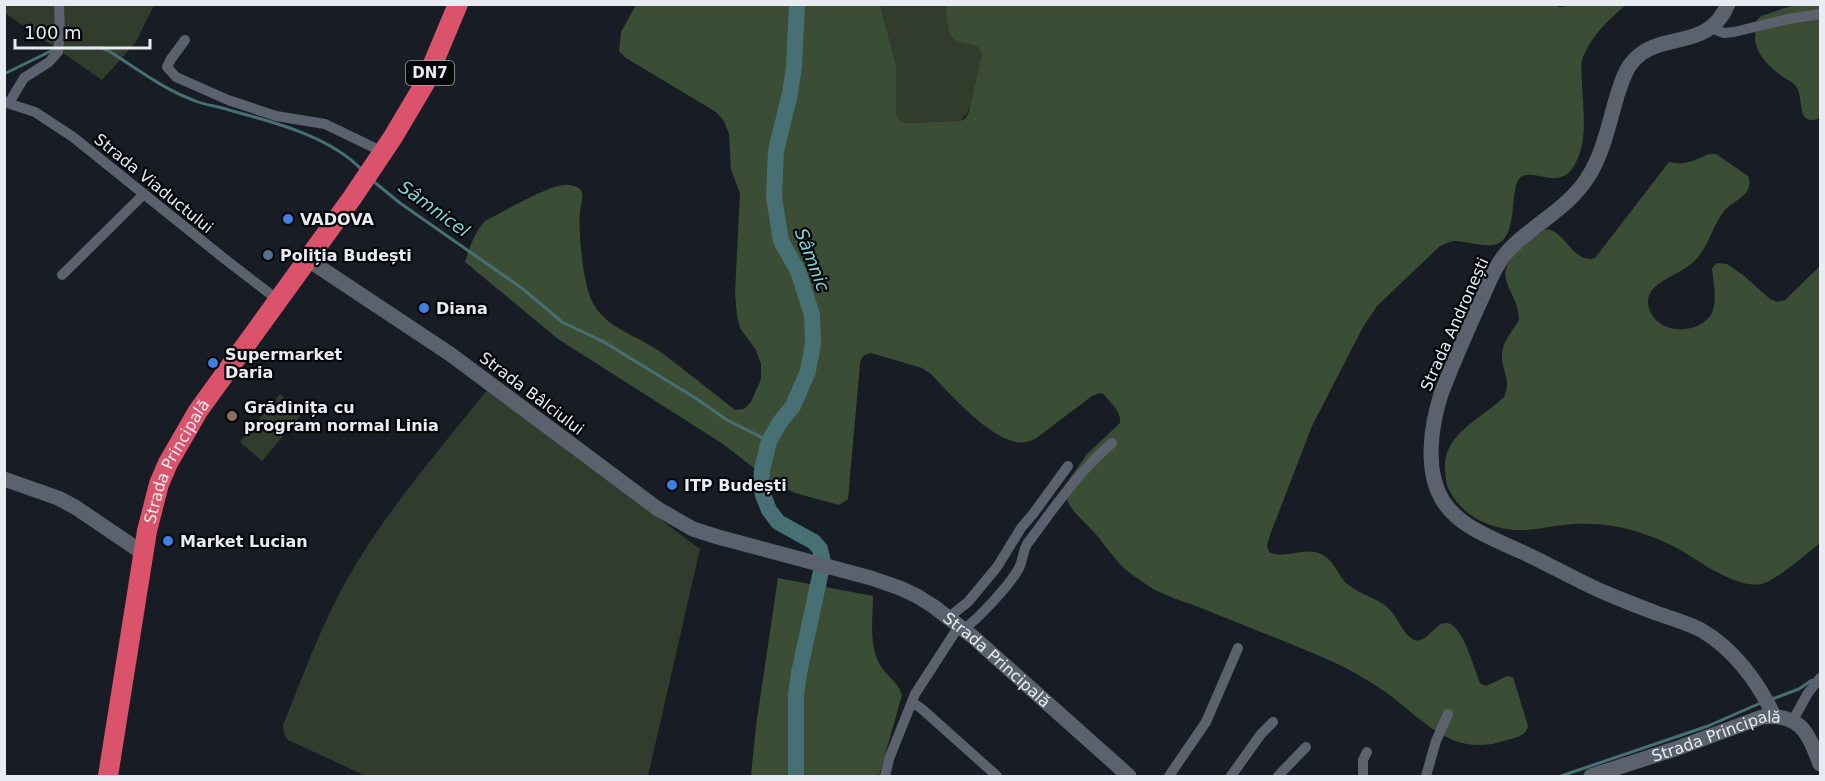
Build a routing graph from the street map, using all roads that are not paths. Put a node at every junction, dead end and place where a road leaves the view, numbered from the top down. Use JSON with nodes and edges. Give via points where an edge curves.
{"nodes":[{"id":1,"x":59,"y":4,"type":"edge"},
{"id":2,"x":458,"y":4,"type":"edge"},
{"id":3,"x":1728,"y":4,"type":"edge"},
{"id":4,"x":1821,"y":14,"type":"edge"},
{"id":5,"x":1711,"y":28,"type":"junction"},
{"id":6,"x":185,"y":40,"type":"dead end"},
{"id":7,"x":7,"y":102,"type":"edge"},
{"id":8,"x":383,"y":152,"type":"junction"},
{"id":9,"x":144,"y":194,"type":"junction"},
{"id":10,"x":307,"y":259,"type":"junction"},
{"id":11,"x":62,"y":275,"type":"dead end"},
{"id":12,"x":278,"y":300,"type":"junction"},
{"id":13,"x":1112,"y":443,"type":"dead end"},
{"id":14,"x":1068,"y":466,"type":"dead end"},
{"id":15,"x":4,"y":479,"type":"edge"},
{"id":16,"x":142,"y":553,"type":"junction"},
{"id":17,"x":848,"y":573,"type":"joint"},
{"id":18,"x":957,"y":624,"type":"junction"},
{"id":19,"x":1238,"y":648,"type":"dead end"},
{"id":20,"x":1821,"y":678,"type":"edge"},
{"id":21,"x":912,"y":702,"type":"junction"},
{"id":22,"x":1770,"y":707,"type":"junction"},
{"id":23,"x":1448,"y":714,"type":"dead end"},
{"id":24,"x":1793,"y":720,"type":"junction"},
{"id":25,"x":1273,"y":722,"type":"dead end"},
{"id":26,"x":1306,"y":747,"type":"dead end"},
{"id":27,"x":1366,"y":752,"type":"dead end"},
{"id":28,"x":1821,"y":764,"type":"edge"},
{"id":29,"x":108,"y":777,"type":"edge"},
{"id":30,"x":885,"y":777,"type":"edge"},
{"id":31,"x":997,"y":777,"type":"edge"},
{"id":32,"x":1129,"y":777,"type":"edge"},
{"id":33,"x":1168,"y":777,"type":"edge"},
{"id":34,"x":1231,"y":777,"type":"edge"},
{"id":35,"x":1278,"y":777,"type":"edge"},
{"id":36,"x":1363,"y":777,"type":"edge"},
{"id":37,"x":1426,"y":777,"type":"edge"},
{"id":38,"x":1591,"y":777,"type":"edge"}],
"edges":[{"from":1,"to":7,"type":"street","via":[[58,52],[24,78]]},
{"from":2,"to":8,"type":"highway","name":"Strada Principală","number":"DN7","via":[[425,83]]},
{"from":3,"to":5,"type":"main road"},
{"from":4,"to":5,"type":"street","via":[[1734,32]]},
{"from":5,"to":22,"type":"main road","name":"Strada Andronești","via":[[1652,48],[1635,59],[1623,79],[1589,176],[1570,199],[1506,252],[1441,394],[1433,431],[1432,463],[1443,501],[1458,518],[1606,593],[1701,630],[1730,652]]},
{"from":6,"to":8,"type":"street","via":[[167,67],[176,77],[258,111],[325,124]]},
{"from":7,"to":9,"type":"street","name":"Strada Viaductului","via":[[35,112],[73,136]]},
{"from":8,"to":10,"type":"highway","name":"Strada Principală","number":"DN7"},
{"from":9,"to":11,"type":"street"},
{"from":9,"to":12,"type":"street","name":"Strada Viaductului"},
{"from":10,"to":12,"type":"highway","name":"Strada Principală","number":"DN7"},
{"from":10,"to":17,"type":"main road","name":"Strada Bâlciului","via":[[450,354],[658,509],[693,529]]},
{"from":12,"to":16,"type":"highway","name":"Strada Principală","number":"DN7","via":[[182,436],[159,484]]},
{"from":13,"to":18,"type":"street","via":[[1070,485],[1023,550],[1021,565],[1009,583],[972,623]]},
{"from":14,"to":18,"type":"street","via":[[968,602]]},
{"from":15,"to":16,"type":"main road","via":[[75,507]]},
{"from":16,"to":29,"type":"highway","name":"Strada Principală","number":"DN7"},
{"from":17,"to":18,"type":"main road","name":"Strada Principală","via":[[900,588]]},
{"from":18,"to":21,"type":"street"},
{"from":18,"to":32,"type":"main road","name":"Strada Principală"},
{"from":19,"to":33,"type":"street","via":[[1201,732]]},
{"from":20,"to":24,"type":"street"},
{"from":21,"to":30,"type":"street"},
{"from":21,"to":31,"type":"street"},
{"from":22,"to":24,"type":"main road","name":"Strada Principală"},
{"from":22,"to":38,"type":"main road","name":"Strada Principală","via":[[1762,717]]},
{"from":23,"to":37,"type":"street"},
{"from":24,"to":28,"type":"main road","name":"Strada Principală","via":[[1808,736]]},
{"from":25,"to":34,"type":"street"},
{"from":26,"to":35,"type":"street"},
{"from":27,"to":36,"type":"street"}]}
